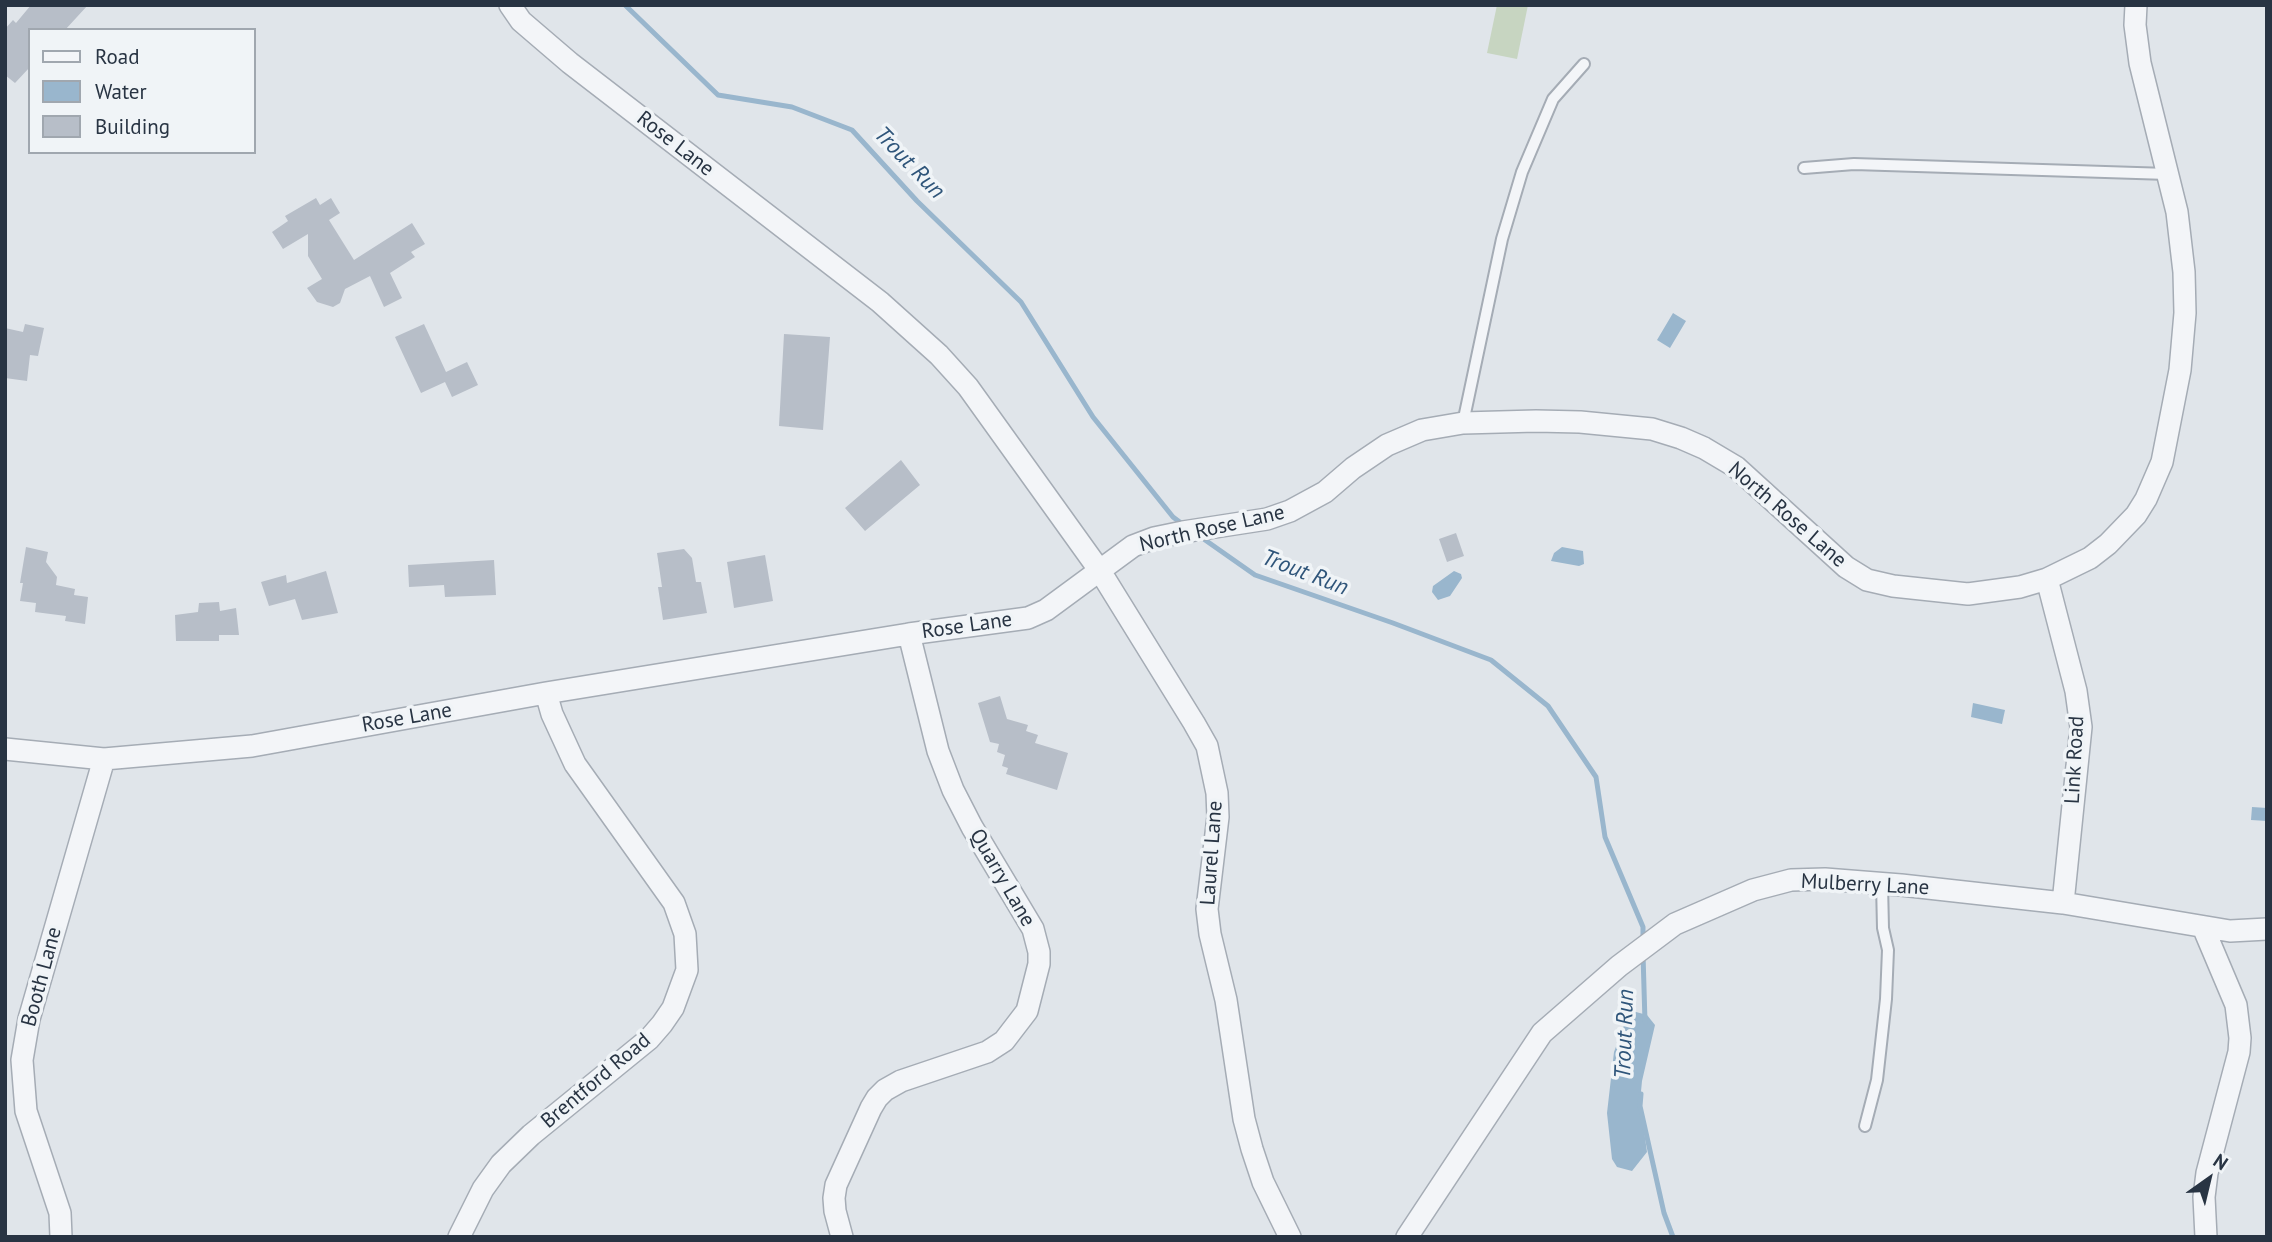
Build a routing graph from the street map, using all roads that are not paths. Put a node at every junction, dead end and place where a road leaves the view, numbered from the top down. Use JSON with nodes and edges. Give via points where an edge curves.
{"nodes":[{"id":1,"x":510,"y":5,"type":"edge"},
{"id":2,"x":2136,"y":5,"type":"edge"},
{"id":3,"x":1584,"y":64,"type":"dead end"},
{"id":4,"x":1804,"y":168,"type":"dead end"},
{"id":5,"x":2168,"y":174,"type":"junction"},
{"id":6,"x":1463,"y":423,"type":"junction"},
{"id":7,"x":1100,"y":571,"type":"junction"},
{"id":8,"x":2047,"y":579,"type":"junction"},
{"id":9,"x":909,"y":634,"type":"junction"},
{"id":10,"x":546,"y":693,"type":"junction"},
{"id":11,"x":5,"y":749,"type":"edge"},
{"id":12,"x":104,"y":760,"type":"junction"},
{"id":13,"x":1882,"y":884,"type":"junction"},
{"id":14,"x":2063,"y":903,"type":"junction"},
{"id":15,"x":2203,"y":927,"type":"junction"},
{"id":16,"x":2267,"y":929,"type":"edge"},
{"id":17,"x":1865,"y":1126,"type":"dead end"},
{"id":18,"x":61,"y":1237,"type":"edge"},
{"id":19,"x":459,"y":1237,"type":"edge"},
{"id":20,"x":842,"y":1237,"type":"edge"},
{"id":21,"x":1290,"y":1237,"type":"edge"},
{"id":22,"x":1408,"y":1237,"type":"edge"},
{"id":23,"x":2206,"y":1237,"type":"edge"}],
"edges":[{"from":1,"to":7,"type":"street","name":"Rose Lane","via":[[521,21],[570,63],[880,302],[940,355]]},
{"from":2,"to":5,"type":"street","name":"North Rose Lane","via":[[2140,63]]},
{"from":3,"to":6,"type":"lane","via":[[1553,99],[1522,172],[1502,239]]},
{"from":4,"to":5,"type":"lane","via":[[1854,163]]},
{"from":5,"to":8,"type":"street","name":"North Rose Lane","via":[[2177,212],[2185,313],[2180,370],[2162,463],[2146,499],[2122,532],[2090,558]]},
{"from":6,"to":7,"type":"street","name":"North Rose Lane","via":[[1422,430],[1387,446],[1325,492],[1290,511],[1154,538],[1133,546]]},
{"from":6,"to":8,"type":"street","name":"North Rose Lane","via":[[1580,422],[1652,429],[1681,438],[1736,467],[1846,567],[1867,580],[1968,594]]},
{"from":7,"to":9,"type":"street","name":"Rose Lane","via":[[1028,618]]},
{"from":7,"to":21,"type":"street","name":"Laurel Lane","via":[[1206,746],[1218,817],[1207,909],[1210,934],[1249,1139],[1263,1182]]},
{"from":8,"to":14,"type":"street","name":"Link Road","via":[[2074,680],[2081,727]]},
{"from":9,"to":10,"type":"street","name":"Rose Lane"},
{"from":9,"to":20,"type":"street","name":"Quarry Lane","via":[[938,751],[953,790],[1032,929],[1039,964],[1023,1020],[1004,1041],[987,1052],[901,1081],[877,1098],[836,1185],[835,1211]]},
{"from":10,"to":12,"type":"street","name":"Rose Lane","via":[[252,746]]},
{"from":10,"to":19,"type":"street","name":"Brentford Road","via":[[575,764],[674,903],[685,934],[687,970],[673,1008],[649,1039],[500,1164]]},
{"from":11,"to":12,"type":"street","name":"Rose Lane"},
{"from":12,"to":18,"type":"street","name":"Booth Lane","via":[[29,1019],[22,1060],[26,1111],[60,1213]]},
{"from":13,"to":14,"type":"street","name":"Mulberry Lane"},
{"from":13,"to":17,"type":"lane","via":[[1888,950],[1886,999],[1877,1080]]},
{"from":13,"to":22,"type":"street","name":"Mulberry Lane","via":[[1791,880],[1752,890],[1675,924],[1542,1033]]},
{"from":14,"to":15,"type":"street","name":"Mulberry Lane"},
{"from":15,"to":16,"type":"street","name":"Mulberry Lane"},
{"from":15,"to":23,"type":"street","via":[[2236,1005],[2239,1038],[2207,1173]]}]}
